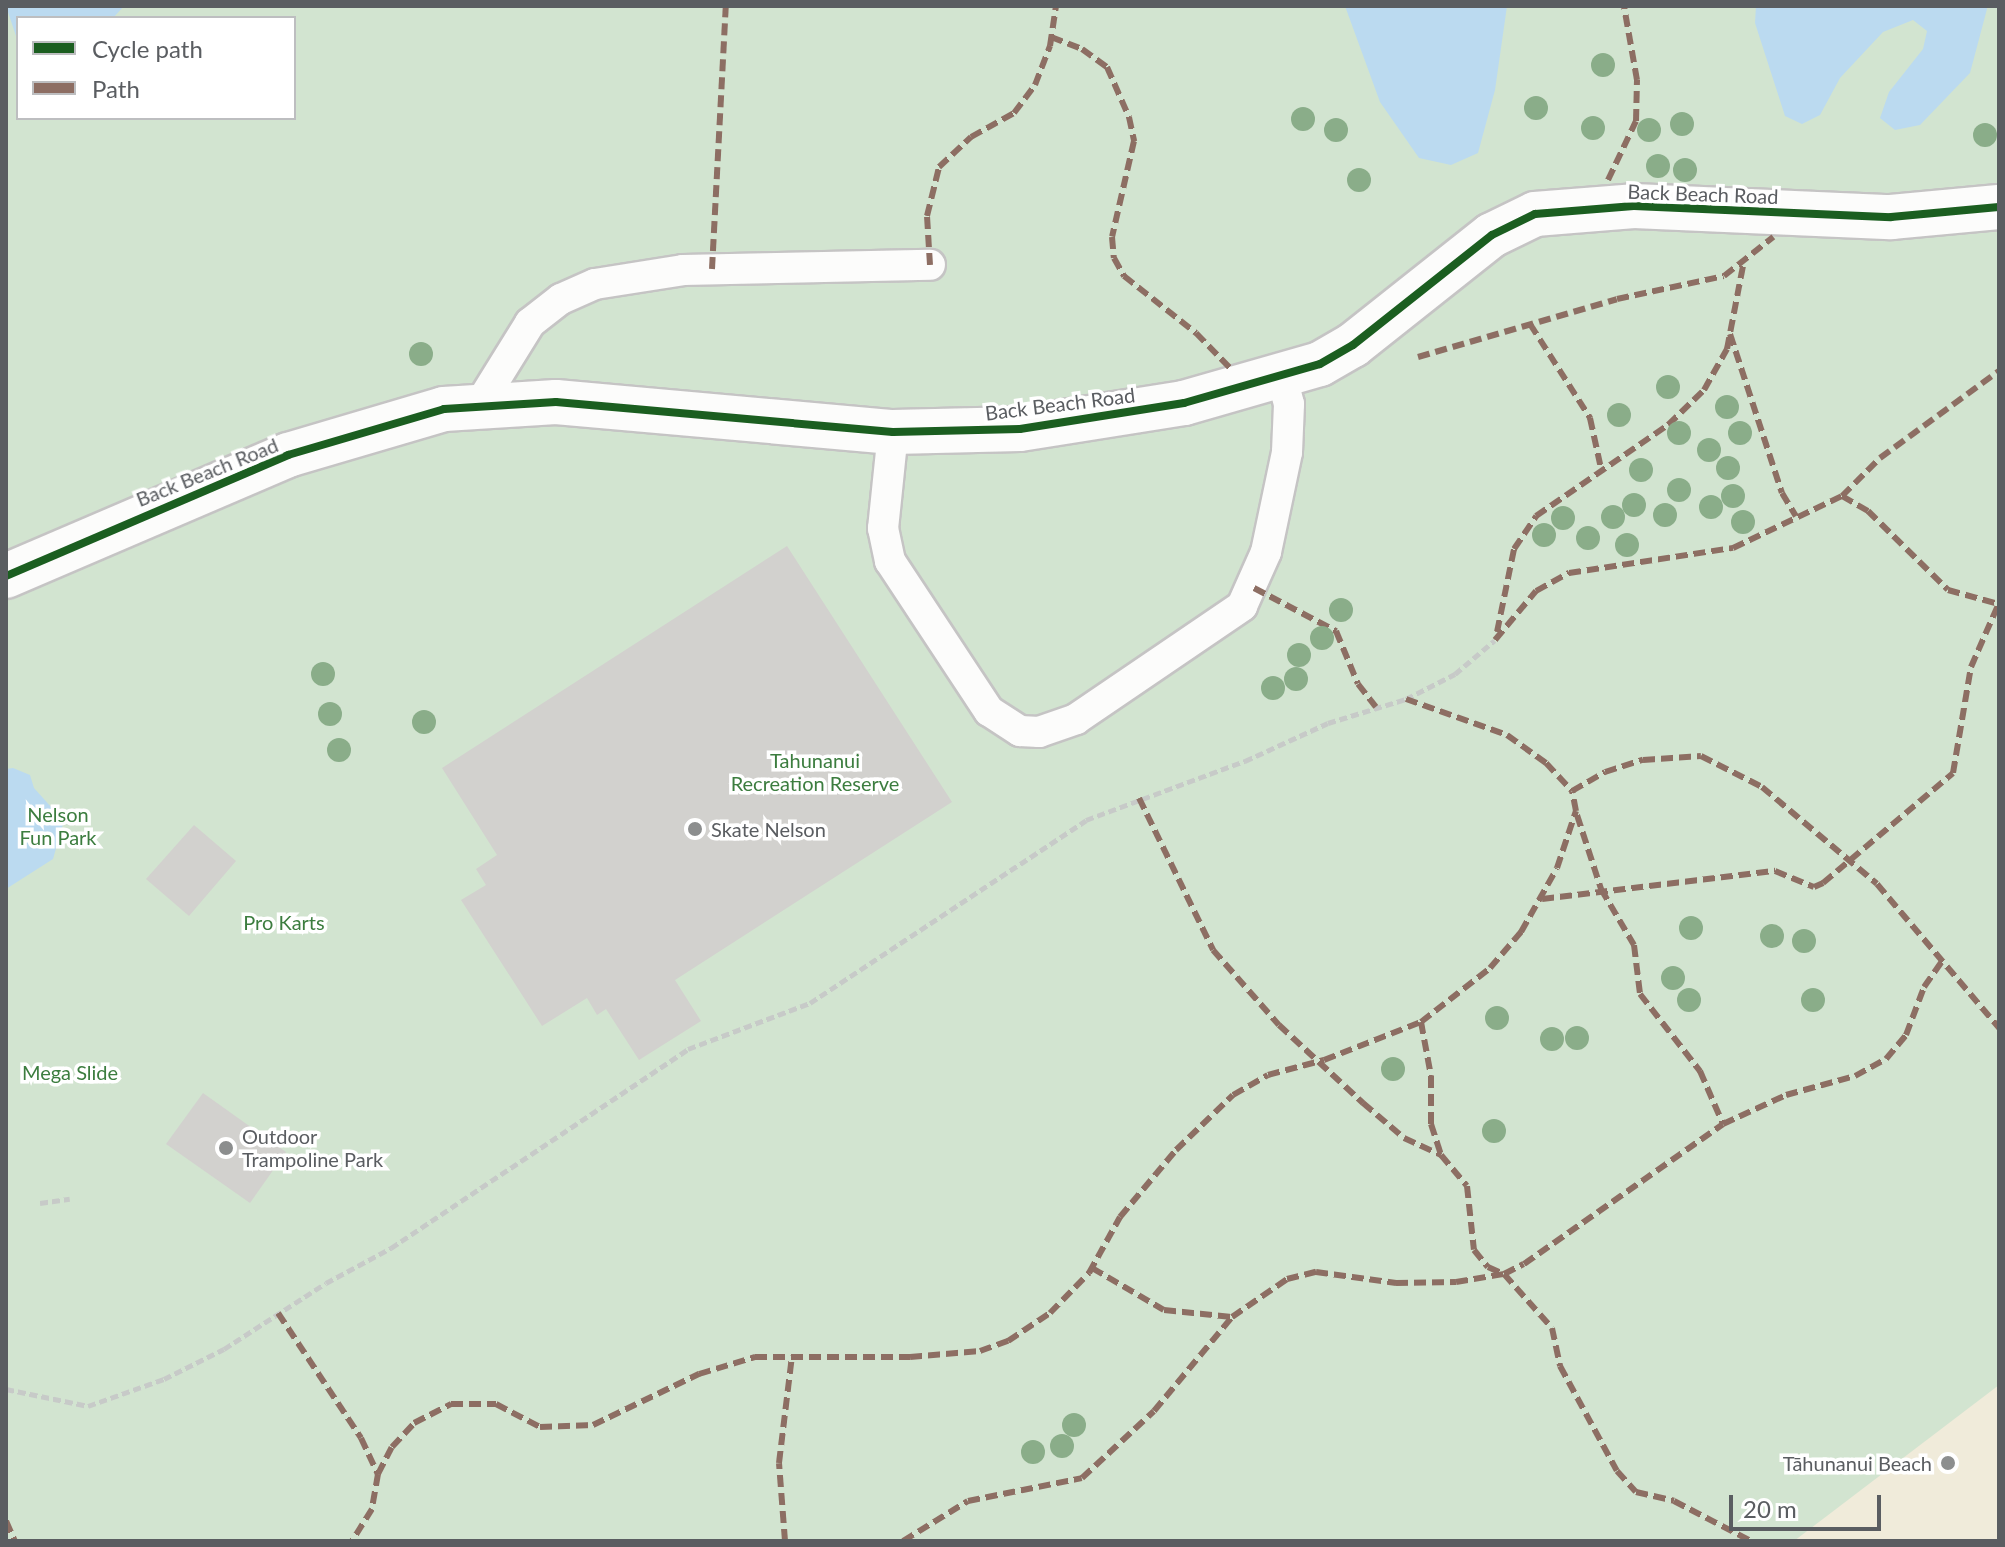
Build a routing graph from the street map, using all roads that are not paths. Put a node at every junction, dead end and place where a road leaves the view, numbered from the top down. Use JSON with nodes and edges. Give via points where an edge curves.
{"nodes":[{"id":1,"x":1999,"y":207,"type":"edge"},
{"id":2,"x":930,"y":265,"type":"dead end"},
{"id":3,"x":1282,"y":378,"type":"junction"},
{"id":4,"x":478,"y":407,"type":"junction"},
{"id":5,"x":893,"y":432,"type":"junction"},
{"id":6,"x":6,"y":576,"type":"edge"}],
"edges":[{"from":1,"to":3,"type":"street","name":"Back Beach Road","via":[[1891,217],[1634,206],[1535,214],[1450,265],[1353,345]]},
{"from":2,"to":4,"type":"lane","via":[[683,270],[595,284],[561,299],[530,323]]},
{"from":3,"to":5,"type":"street","name":"Back Beach Road","via":[[1159,408],[1020,429]]},
{"from":3,"to":5,"type":"lane","via":[[1290,416],[1287,452],[1266,552],[1242,606],[1202,639],[1076,719],[1039,732],[1020,731],[989,711],[890,561],[883,528]]},
{"from":4,"to":5,"type":"street","name":"Back Beach Road","via":[[556,402]]},
{"from":4,"to":6,"type":"street","name":"Back Beach Road","via":[[444,409],[288,455]]}]}
